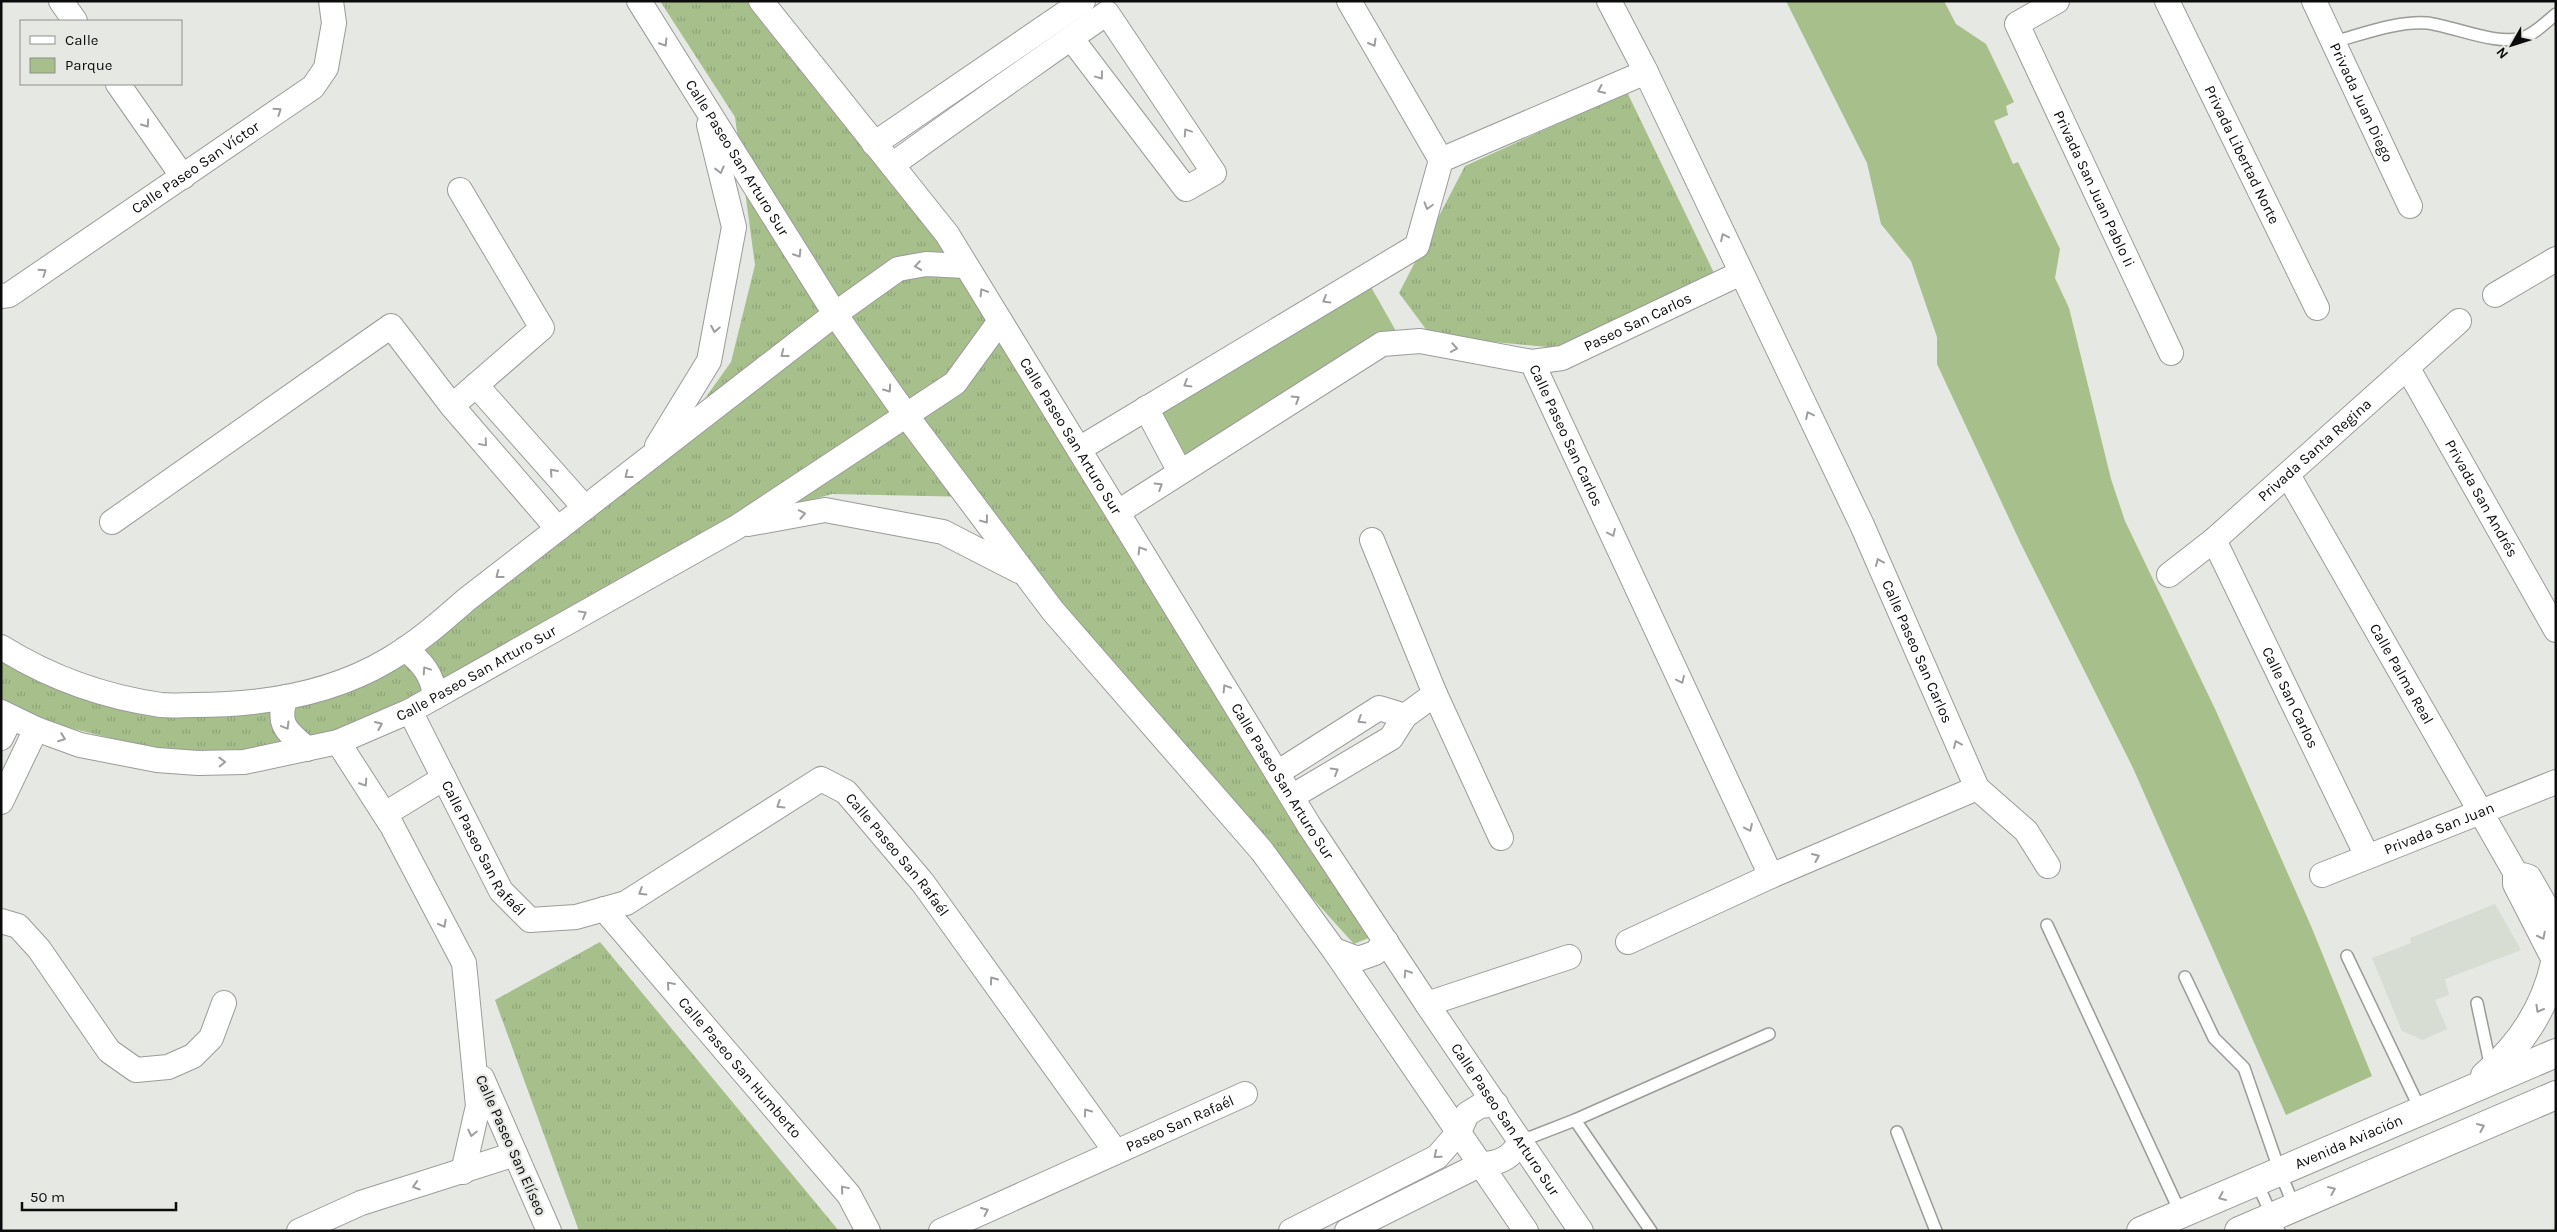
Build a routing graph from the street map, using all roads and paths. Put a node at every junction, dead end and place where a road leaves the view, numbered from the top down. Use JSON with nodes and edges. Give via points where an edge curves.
{"nodes":[{"id":1,"x":61,"y":1,"type":"edge"},
{"id":2,"x":332,"y":1,"type":"edge"},
{"id":3,"x":639,"y":1,"type":"edge"},
{"id":4,"x":762,"y":1,"type":"edge"},
{"id":5,"x":1083,"y":1,"type":"edge"},
{"id":6,"x":1349,"y":1,"type":"edge"},
{"id":7,"x":1609,"y":1,"type":"edge"},
{"id":8,"x":2057,"y":1,"type":"edge"},
{"id":9,"x":2167,"y":1,"type":"edge"},
{"id":10,"x":2314,"y":1,"type":"edge"},
{"id":11,"x":2556,"y":14,"type":"edge"},
{"id":12,"x":74,"y":20,"type":"edge"},
{"id":13,"x":1071,"y":38,"type":"junction"},
{"id":14,"x":2333,"y":42,"type":"junction"},
{"id":15,"x":1646,"y":72,"type":"junction"},
{"id":16,"x":119,"y":85,"type":"edge"},
{"id":17,"x":704,"y":106,"type":"junction"},
{"id":18,"x":874,"y":144,"type":"junction"},
{"id":19,"x":1441,"y":160,"type":"junction"},
{"id":20,"x":892,"y":165,"type":"junction"},
{"id":21,"x":183,"y":177,"type":"junction"},
{"id":22,"x":460,"y":190,"type":"dead end"},
{"id":23,"x":2410,"y":206,"type":"dead end"},
{"id":24,"x":2556,"y":259,"type":"edge"},
{"id":25,"x":966,"y":266,"type":"junction"},
{"id":26,"x":1741,"y":273,"type":"junction"},
{"id":27,"x":2495,"y":294,"type":"dead end"},
{"id":28,"x":1,"y":296,"type":"edge"},
{"id":29,"x":2317,"y":308,"type":"dead end"},
{"id":30,"x":836,"y":314,"type":"junction"},
{"id":31,"x":1000,"y":321,"type":"junction"},
{"id":32,"x":2459,"y":321,"type":"dead end"},
{"id":33,"x":2171,"y":353,"type":"dead end"},
{"id":34,"x":1532,"y":362,"type":"junction"},
{"id":35,"x":2407,"y":367,"type":"junction"},
{"id":36,"x":476,"y":385,"type":"junction"},
{"id":37,"x":452,"y":406,"type":"junction"},
{"id":38,"x":1146,"y":408,"type":"junction"},
{"id":39,"x":906,"y":415,"type":"junction"},
{"id":40,"x":1079,"y":449,"type":"junction"},
{"id":41,"x":649,"y":458,"type":"junction"},
{"id":42,"x":1180,"y":472,"type":"junction"},
{"id":43,"x":2288,"y":475,"type":"junction"},
{"id":44,"x":585,"y":508,"type":"junction"},
{"id":45,"x":1118,"y":512,"type":"junction"},
{"id":46,"x":112,"y":522,"type":"dead end"},
{"id":47,"x":737,"y":526,"type":"junction"},
{"id":48,"x":558,"y":529,"type":"junction"},
{"id":49,"x":1372,"y":540,"type":"dead end"},
{"id":50,"x":2214,"y":540,"type":"junction"},
{"id":51,"x":1024,"y":573,"type":"junction"},
{"id":52,"x":2169,"y":575,"type":"dead end"},
{"id":53,"x":2556,"y":630,"type":"edge"},
{"id":54,"x":1,"y":648,"type":"edge"},
{"id":55,"x":405,"y":649,"type":"junction"},
{"id":56,"x":1435,"y":694,"type":"junction"},
{"id":57,"x":286,"y":697,"type":"junction"},
{"id":58,"x":435,"y":697,"type":"junction"},
{"id":59,"x":410,"y":712,"type":"junction"},
{"id":60,"x":1405,"y":716,"type":"junction"},
{"id":61,"x":5,"y":723,"type":"edge"},
{"id":62,"x":36,"y":729,"type":"junction"},
{"id":63,"x":338,"y":742,"type":"junction"},
{"id":64,"x":306,"y":749,"type":"junction"},
{"id":65,"x":1277,"y":773,"type":"junction"},
{"id":66,"x":444,"y":778,"type":"junction"},
{"id":67,"x":2556,"y":782,"type":"edge"},
{"id":68,"x":1977,"y":788,"type":"junction"},
{"id":69,"x":1293,"y":796,"type":"junction"},
{"id":70,"x":1,"y":802,"type":"edge"},
{"id":71,"x":2482,"y":813,"type":"junction"},
{"id":72,"x":385,"y":814,"type":"junction"},
{"id":73,"x":1501,"y":838,"type":"dead end"},
{"id":74,"x":2367,"y":856,"type":"junction"},
{"id":75,"x":2048,"y":866,"type":"dead end"},
{"id":76,"x":2515,"y":872,"type":"junction"},
{"id":77,"x":1772,"y":876,"type":"junction"},
{"id":78,"x":2322,"y":876,"type":"dead end"},
{"id":79,"x":604,"y":909,"type":"junction"},
{"id":80,"x":1,"y":921,"type":"edge"},
{"id":81,"x":2556,"y":924,"type":"edge"},
{"id":82,"x":2047,"y":925,"type":"dead end"},
{"id":83,"x":1386,"y":941,"type":"junction"},
{"id":84,"x":1628,"y":942,"type":"dead end"},
{"id":85,"x":1334,"y":950,"type":"junction"},
{"id":86,"x":2347,"y":956,"type":"dead end"},
{"id":87,"x":1569,"y":957,"type":"dead end"},
{"id":88,"x":2555,"y":963,"type":"edge"},
{"id":89,"x":2185,"y":977,"type":"dead end"},
{"id":90,"x":224,"y":1003,"type":"dead end"},
{"id":91,"x":2477,"y":1003,"type":"dead end"},
{"id":92,"x":1427,"y":1004,"type":"junction"},
{"id":93,"x":1769,"y":1034,"type":"dead end"},
{"id":94,"x":2556,"y":1053,"type":"edge"},
{"id":95,"x":474,"y":1058,"type":"junction"},
{"id":96,"x":2493,"y":1075,"type":"junction"},
{"id":97,"x":1245,"y":1094,"type":"dead end"},
{"id":98,"x":2556,"y":1095,"type":"edge"},
{"id":99,"x":1496,"y":1104,"type":"junction"},
{"id":100,"x":2421,"y":1111,"type":"junction"},
{"id":101,"x":1575,"y":1120,"type":"junction"},
{"id":102,"x":1459,"y":1132,"type":"junction"},
{"id":103,"x":1897,"y":1132,"type":"dead end"},
{"id":104,"x":1521,"y":1141,"type":"junction"},
{"id":105,"x":1116,"y":1152,"type":"junction"},
{"id":106,"x":515,"y":1154,"type":"junction"},
{"id":107,"x":1481,"y":1164,"type":"junction"},
{"id":108,"x":463,"y":1172,"type":"junction"},
{"id":109,"x":2268,"y":1176,"type":"junction"},
{"id":110,"x":1362,"y":1196,"type":"junction"},
{"id":111,"x":2181,"y":1214,"type":"junction"},
{"id":112,"x":2281,"y":1218,"type":"edge"},
{"id":113,"x":1379,"y":1224,"type":"edge"},
{"id":114,"x":300,"y":1231,"type":"edge"},
{"id":115,"x":549,"y":1231,"type":"edge"},
{"id":116,"x":868,"y":1231,"type":"edge"},
{"id":117,"x":941,"y":1231,"type":"edge"},
{"id":118,"x":1291,"y":1231,"type":"edge"},
{"id":119,"x":1347,"y":1231,"type":"edge"},
{"id":120,"x":1526,"y":1231,"type":"edge"},
{"id":121,"x":1581,"y":1231,"type":"edge"},
{"id":122,"x":1651,"y":1231,"type":"edge"},
{"id":123,"x":1936,"y":1231,"type":"edge"},
{"id":124,"x":2141,"y":1231,"type":"edge"},
{"id":125,"x":2239,"y":1231,"type":"edge"}],
"edges":[{"from":1,"to":12,"type":"street"},
{"from":21,"to":2,"type":"street","name":"Calle Paseo San Víctor","one_way":true,"via":[[313,87],[326,68],[334,23]]},
{"from":3,"to":17,"type":"street","name":"Calle Paseo San Arturo Sur","one_way":true},
{"from":4,"to":18,"type":"street","name":"Calle Paseo San Arturo Sur"},
{"from":5,"to":18,"type":"street"},
{"from":6,"to":19,"type":"street","one_way":true},
{"from":7,"to":15,"type":"street","name":"Calle Paseo San Carlos"},
{"from":8,"to":33,"type":"street","name":"Privada San Juan Pablo Ii","via":[[2017,24]]},
{"from":9,"to":29,"type":"street","name":"Privada Libertad Norte"},
{"from":10,"to":14,"type":"street","name":"Privada Juan Diego"},
{"from":11,"to":14,"type":"lane","via":[[2538,30],[2521,39],[2494,38],[2427,23],[2394,26]]},
{"from":13,"to":13,"type":"street","one_way":true,"via":[[1186,190],[1214,173],[1107,13]]},
{"from":13,"to":20,"type":"street"},
{"from":14,"to":23,"type":"street","name":"Privada Juan Diego"},
{"from":15,"to":19,"type":"street","one_way":true},
{"from":26,"to":15,"type":"street","name":"Calle Paseo San Carlos","one_way":true},
{"from":16,"to":21,"type":"street","one_way":true},
{"from":17,"to":30,"type":"street","name":"Calle Paseo San Arturo Sur","one_way":true},
{"from":17,"to":41,"type":"street","one_way":true,"via":[[734,227],[709,361]]},
{"from":18,"to":20,"type":"street","name":"Calle Paseo San Arturo Sur"},
{"from":19,"to":38,"type":"street","one_way":true,"via":[[1417,246]]},
{"from":20,"to":25,"type":"street","name":"Calle Paseo San Arturo Sur","via":[[947,234]]},
{"from":28,"to":21,"type":"street","name":"Calle Paseo San Víctor","one_way":true,"via":[[9,295]]},
{"from":22,"to":36,"type":"street","via":[[542,328]]},
{"from":24,"to":27,"type":"street"},
{"from":25,"to":30,"type":"street","one_way":true,"via":[[926,264],[898,269]]},
{"from":31,"to":25,"type":"street","name":"Calle Paseo San Arturo Sur","one_way":true},
{"from":26,"to":34,"type":"street","name":"Paseo San Carlos","via":[[1562,358]]},
{"from":68,"to":26,"type":"street","name":"Calle Paseo San Carlos","one_way":true,"via":[[1862,525]]},
{"from":30,"to":39,"type":"street","name":"Calle Paseo San Arturo Sur","one_way":true},
{"from":30,"to":41,"type":"street","one_way":true},
{"from":31,"to":39,"type":"street","name":"Calle Paseo San Arturo Sur","via":[[955,383]]},
{"from":31,"to":40,"type":"street","name":"Calle Paseo San Arturo Sur"},
{"from":32,"to":35,"type":"street","name":"Privada Santa Regina"},
{"from":42,"to":34,"type":"street","name":"Calle Paseo San Carlos","one_way":true,"via":[[1382,344],[1420,341]]},
{"from":34,"to":77,"type":"street","name":"Calle Paseo San Carlos","one_way":true},
{"from":35,"to":43,"type":"street","name":"Privada Santa Regina"},
{"from":35,"to":53,"type":"street","name":"Privada San Andrés"},
{"from":36,"to":37,"type":"street"},
{"from":44,"to":36,"type":"street","one_way":true},
{"from":37,"to":46,"type":"street","via":[[391,326]]},
{"from":37,"to":48,"type":"street","one_way":true},
{"from":38,"to":40,"type":"street"},
{"from":38,"to":42,"type":"street"},
{"from":39,"to":47,"type":"street","name":"Calle Paseo San Arturo Sur"},
{"from":39,"to":51,"type":"street","name":"Calle Paseo San Arturo Sur","one_way":true},
{"from":40,"to":45,"type":"street","name":"Calle Paseo San Arturo Sur"},
{"from":41,"to":44,"type":"street","one_way":true},
{"from":45,"to":42,"type":"street","name":"Calle Paseo San Carlos","one_way":true},
{"from":43,"to":50,"type":"street","name":"Privada Santa Regina"},
{"from":43,"to":71,"type":"street","name":"Calle Palma Real"},
{"from":44,"to":48,"type":"street"},
{"from":65,"to":45,"type":"street","name":"Calle Paseo San Arturo Sur","one_way":true},
{"from":47,"to":51,"type":"street","one_way":true,"via":[[825,510],[943,532]]},
{"from":58,"to":47,"type":"street","name":"Calle Paseo San Arturo Sur","one_way":true},
{"from":48,"to":55,"type":"street","one_way":true},
{"from":49,"to":56,"type":"street"},
{"from":50,"to":52,"type":"street","name":"Privada Santa Regina"},
{"from":50,"to":74,"type":"street","name":"Calle San Carlos"},
{"from":51,"to":85,"type":"street","name":"Calle Paseo San Arturo Sur","via":[[1052,611],[1262,851]]},
{"from":54,"to":57,"type":"street","via":[[61,678],[106,693],[162,705],[230,705]]},
{"from":55,"to":57,"type":"street","via":[[387,661],[335,684]]},
{"from":58,"to":55,"type":"street","one_way":true,"via":[[427,670]]},
{"from":56,"to":60,"type":"street"},
{"from":56,"to":73,"type":"street"},
{"from":57,"to":64,"type":"street","one_way":true,"via":[[281,720],[284,728]]},
{"from":58,"to":59,"type":"street","name":"Calle Paseo San Arturo Sur"},
{"from":63,"to":59,"type":"street","name":"Calle Paseo San Arturo Sur","one_way":true},
{"from":59,"to":66,"type":"street","name":"Calle Paseo San Rafaél"},
{"from":60,"to":65,"type":"street","one_way":true,"via":[[1379,708]]},
{"from":69,"to":60,"type":"street","one_way":true,"via":[[1391,738]]},
{"from":61,"to":62,"type":"street","name":"Calle Paseo San Arturo Sur"},
{"from":62,"to":64,"type":"street","name":"Calle Paseo San Arturo Sur","one_way":true,"via":[[80,745],[156,760],[244,762]]},
{"from":62,"to":70,"type":"street"},
{"from":63,"to":64,"type":"street","name":"Calle Paseo San Arturo Sur"},
{"from":63,"to":72,"type":"street","one_way":true},
{"from":65,"to":69,"type":"street","name":"Calle Paseo San Arturo Sur"},
{"from":66,"to":72,"type":"street"},
{"from":66,"to":79,"type":"street","name":"Calle Paseo San Rafaél","via":[[502,890],[530,920],[576,917]]},
{"from":67,"to":71,"type":"street","name":"Privada San Juan"},
{"from":68,"to":75,"type":"street","name":"Calle Paseo San Carlos","via":[[2026,831]]},
{"from":77,"to":68,"type":"street","one_way":true},
{"from":69,"to":83,"type":"street","name":"Calle Paseo San Arturo Sur"},
{"from":71,"to":74,"type":"street","name":"Privada San Juan"},
{"from":71,"to":76,"type":"street","name":"Calle Palma Real"},
{"from":72,"to":95,"type":"street","one_way":true,"via":[[464,963]]},
{"from":74,"to":78,"type":"street","name":"Privada San Juan"},
{"from":76,"to":81,"type":"street","name":"Calle Palma Real","via":[[2529,877]]},
{"from":76,"to":88,"type":"street","name":"Calle Palma Real","one_way":true,"via":[[2515,884]]},
{"from":77,"to":84,"type":"street"},
{"from":105,"to":79,"type":"street","name":"Calle Paseo San Rafaél","one_way":true,"via":[[923,883],[846,792],[821,779],[626,903]]},
{"from":116,"to":79,"type":"street","name":"Calle Paseo San Humberto","one_way":true,"via":[[849,1195]]},
{"from":80,"to":90,"type":"street","via":[[18,926],[39,949],[109,1051],[136,1070],[168,1067],[193,1056],[212,1038]]},
{"from":82,"to":111,"type":"lane"},
{"from":83,"to":85,"type":"street","via":[[1375,953],[1358,959]]},
{"from":92,"to":83,"type":"street","name":"Calle Paseo San Arturo Sur","one_way":true},
{"from":85,"to":102,"type":"street","name":"Calle Paseo San Arturo Sur"},
{"from":86,"to":100,"type":"lane"},
{"from":87,"to":92,"type":"street"},
{"from":88,"to":96,"type":"main road","one_way":true,"via":[[2542,1005]]},
{"from":89,"to":109,"type":"lane","via":[[2214,1038],[2244,1068]]},
{"from":91,"to":96,"type":"lane"},
{"from":92,"to":99,"type":"street","name":"Calle Paseo San Arturo Sur"},
{"from":93,"to":101,"type":"lane"},
{"from":94,"to":96,"type":"main road","name":"Avenida Aviación"},
{"from":95,"to":106,"type":"street","name":"Calle Paseo San Elíseo"},
{"from":95,"to":108,"type":"street","one_way":true,"via":[[478,1106]]},
{"from":96,"to":100,"type":"main road","name":"Avenida Aviación","via":[[2465,1092]]},
{"from":97,"to":105,"type":"street","name":"Paseo San Rafaél"},
{"from":112,"to":98,"type":"main road","one_way":true},
{"from":99,"to":102,"type":"street","via":[[1480,1106],[1466,1114]]},
{"from":99,"to":104,"type":"street","name":"Calle Paseo San Arturo Sur"},
{"from":100,"to":109,"type":"main road","name":"Avenida Aviación"},
{"from":101,"to":104,"type":"lane"},
{"from":101,"to":122,"type":"lane"},
{"from":102,"to":107,"type":"street","name":"Calle Paseo San Arturo Sur"},
{"from":102,"to":110,"type":"street","one_way":true,"via":[[1437,1157]]},
{"from":103,"to":123,"type":"lane"},
{"from":104,"to":107,"type":"street","via":[[1504,1160]]},
{"from":104,"to":121,"type":"street","name":"Calle Paseo San Arturo Sur"},
{"from":117,"to":105,"type":"street","one_way":true},
{"from":106,"to":108,"type":"street"},
{"from":106,"to":115,"type":"street","name":"Calle Paseo San Elíseo"},
{"from":107,"to":113,"type":"street"},
{"from":107,"to":120,"type":"street","name":"Calle Paseo San Arturo Sur"},
{"from":108,"to":114,"type":"street","one_way":true,"via":[[361,1203]]},
{"from":109,"to":111,"type":"main road","name":"Avenida Aviación","one_way":true},
{"from":109,"to":112,"type":"lane"},
{"from":109,"to":112,"type":"lane"},
{"from":110,"to":113,"type":"street"},
{"from":110,"to":118,"type":"street"},
{"from":111,"to":124,"type":"main road","name":"Avenida Aviación"},
{"from":112,"to":125,"type":"main road"},
{"from":113,"to":119,"type":"street"}]}
